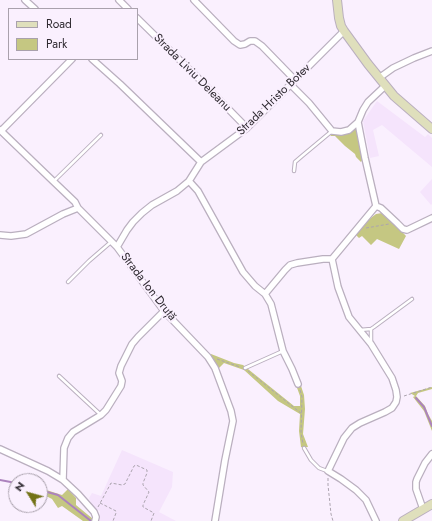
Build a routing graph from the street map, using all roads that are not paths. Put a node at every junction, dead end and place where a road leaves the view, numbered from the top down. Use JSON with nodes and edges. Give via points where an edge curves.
{"nodes":[{"id":1,"x":25,"y":0,"type":"edge"},
{"id":2,"x":119,"y":0,"type":"edge"},
{"id":3,"x":194,"y":0,"type":"edge"},
{"id":4,"x":336,"y":1,"type":"edge"},
{"id":5,"x":34,"y":8,"type":"edge"},
{"id":6,"x":127,"y":8,"type":"edge"},
{"id":7,"x":138,"y":19,"type":"edge"},
{"id":8,"x":344,"y":31,"type":"junction"},
{"id":9,"x":432,"y":51,"type":"edge"},
{"id":10,"x":71,"y":60,"type":"edge"},
{"id":11,"x":93,"y":60,"type":"edge"},
{"id":12,"x":379,"y":78,"type":"junction"},
{"id":13,"x":293,"y":83,"type":"junction"},
{"id":14,"x":384,"y":86,"type":"junction"},
{"id":15,"x":358,"y":122,"type":"junction"},
{"id":16,"x":247,"y":128,"type":"junction"},
{"id":17,"x":432,"y":129,"type":"edge"},
{"id":18,"x":1,"y":131,"type":"edge"},
{"id":19,"x":332,"y":131,"type":"junction"},
{"id":20,"x":101,"y":135,"type":"dead end"},
{"id":21,"x":201,"y":162,"type":"junction"},
{"id":22,"x":294,"y":171,"type":"dead end"},
{"id":23,"x":53,"y":181,"type":"junction"},
{"id":24,"x":189,"y":181,"type":"junction"},
{"id":25,"x":376,"y":206,"type":"junction"},
{"id":26,"x":78,"y":208,"type":"junction"},
{"id":27,"x":432,"y":218,"type":"edge"},
{"id":28,"x":0,"y":235,"type":"edge"},
{"id":29,"x":111,"y":242,"type":"junction"},
{"id":30,"x":117,"y":247,"type":"junction"},
{"id":31,"x":332,"y":259,"type":"junction"},
{"id":32,"x":68,"y":282,"type":"dead end"},
{"id":33,"x":266,"y":294,"type":"junction"},
{"id":34,"x":412,"y":299,"type":"dead end"},
{"id":35,"x":164,"y":311,"type":"junction"},
{"id":36,"x":371,"y":329,"type":"junction"},
{"id":37,"x":360,"y":330,"type":"junction"},
{"id":38,"x":371,"y":344,"type":"junction"},
{"id":39,"x":283,"y":351,"type":"junction"},
{"id":40,"x":245,"y":368,"type":"road end"},
{"id":41,"x":60,"y":376,"type":"dead end"},
{"id":42,"x":298,"y":384,"type":"road end"},
{"id":43,"x":101,"y":415,"type":"junction"},
{"id":44,"x":304,"y":448,"type":"road end"},
{"id":45,"x":0,"y":449,"type":"edge"},
{"id":46,"x":432,"y":454,"type":"edge"},
{"id":47,"x":328,"y":471,"type":"junction"},
{"id":48,"x":63,"y":480,"type":"junction"},
{"id":49,"x":432,"y":504,"type":"edge"},
{"id":50,"x":423,"y":509,"type":"junction"},
{"id":51,"x":95,"y":521,"type":"edge"},
{"id":52,"x":215,"y":521,"type":"edge"},
{"id":53,"x":376,"y":521,"type":"edge"},
{"id":54,"x":403,"y":521,"type":"edge"}],
"edges":[{"from":1,"to":5,"type":"street"},
{"from":2,"to":6,"type":"street"},
{"from":3,"to":13,"type":"street","via":[[234,41],[245,44],[255,41],[262,46]]},
{"from":4,"to":8,"type":"main road"},
{"from":7,"to":16,"type":"street","name":"Strada Liviu Deleanu"},
{"from":8,"to":12,"type":"main road"},
{"from":8,"to":13,"type":"street","name":"Strada Hristo Botev"},
{"from":9,"to":12,"type":"street","via":[[393,68]]},
{"from":10,"to":18,"type":"street","name":"Strada Ion Druță"},
{"from":11,"to":21,"type":"street"},
{"from":12,"to":14,"type":"main road"},
{"from":13,"to":16,"type":"street","name":"Strada Hristo Botev"},
{"from":13,"to":19,"type":"street"},
{"from":14,"to":15,"type":"street","via":[[368,102]]},
{"from":14,"to":17,"type":"main road"},
{"from":15,"to":19,"type":"street","via":[[349,130]]},
{"from":15,"to":25,"type":"street"},
{"from":16,"to":21,"type":"street","name":"Strada Hristo Botev"},
{"from":18,"to":23,"type":"street","name":"Strada Ion Druță"},
{"from":19,"to":22,"type":"lane","via":[[295,162]]},
{"from":20,"to":23,"type":"lane"},
{"from":21,"to":24,"type":"street","name":"Strada Hristo Botev"},
{"from":23,"to":26,"type":"street","name":"Strada Ion Druță"},
{"from":24,"to":30,"type":"street","name":"Strada Hristo Botev","via":[[142,212]]},
{"from":24,"to":33,"type":"street","via":[[198,191],[243,272]]},
{"from":25,"to":27,"type":"street","via":[[407,230]]},
{"from":25,"to":31,"type":"street"},
{"from":26,"to":28,"type":"street","via":[[26,234]]},
{"from":26,"to":29,"type":"street","name":"Strada Ion Druță"},
{"from":29,"to":30,"type":"street","name":"Strada Ion Druță"},
{"from":29,"to":32,"type":"lane"},
{"from":30,"to":35,"type":"street","name":"Strada Ion Druță"},
{"from":31,"to":33,"type":"street","via":[[290,265]]},
{"from":31,"to":37,"type":"street","via":[[338,287],[349,316]]},
{"from":33,"to":39,"type":"street"},
{"from":34,"to":36,"type":"lane"},
{"from":35,"to":43,"type":"street","via":[[132,344],[119,373],[121,386]]},
{"from":35,"to":52,"type":"street","name":"Strada Ion Druță","via":[[208,357],[215,368],[233,421]]},
{"from":36,"to":37,"type":"lane"},
{"from":36,"to":38,"type":"lane"},
{"from":37,"to":38,"type":"street"},
{"from":38,"to":47,"type":"street","via":[[392,378],[396,402],[392,408],[352,428],[344,438]]},
{"from":39,"to":40,"type":"lane"},
{"from":39,"to":42,"type":"street"},
{"from":41,"to":43,"type":"lane"},
{"from":43,"to":48,"type":"street","via":[[73,432],[68,438],[64,448]]},
{"from":44,"to":47,"type":"lane","via":[[319,468]]},
{"from":45,"to":48,"type":"street"},
{"from":46,"to":50,"type":"street","via":[[416,482]]},
{"from":47,"to":53,"type":"street","via":[[366,500]]},
{"from":48,"to":51,"type":"street","via":[[94,512]]},
{"from":49,"to":50,"type":"main road"},
{"from":50,"to":54,"type":"main road"}]}
